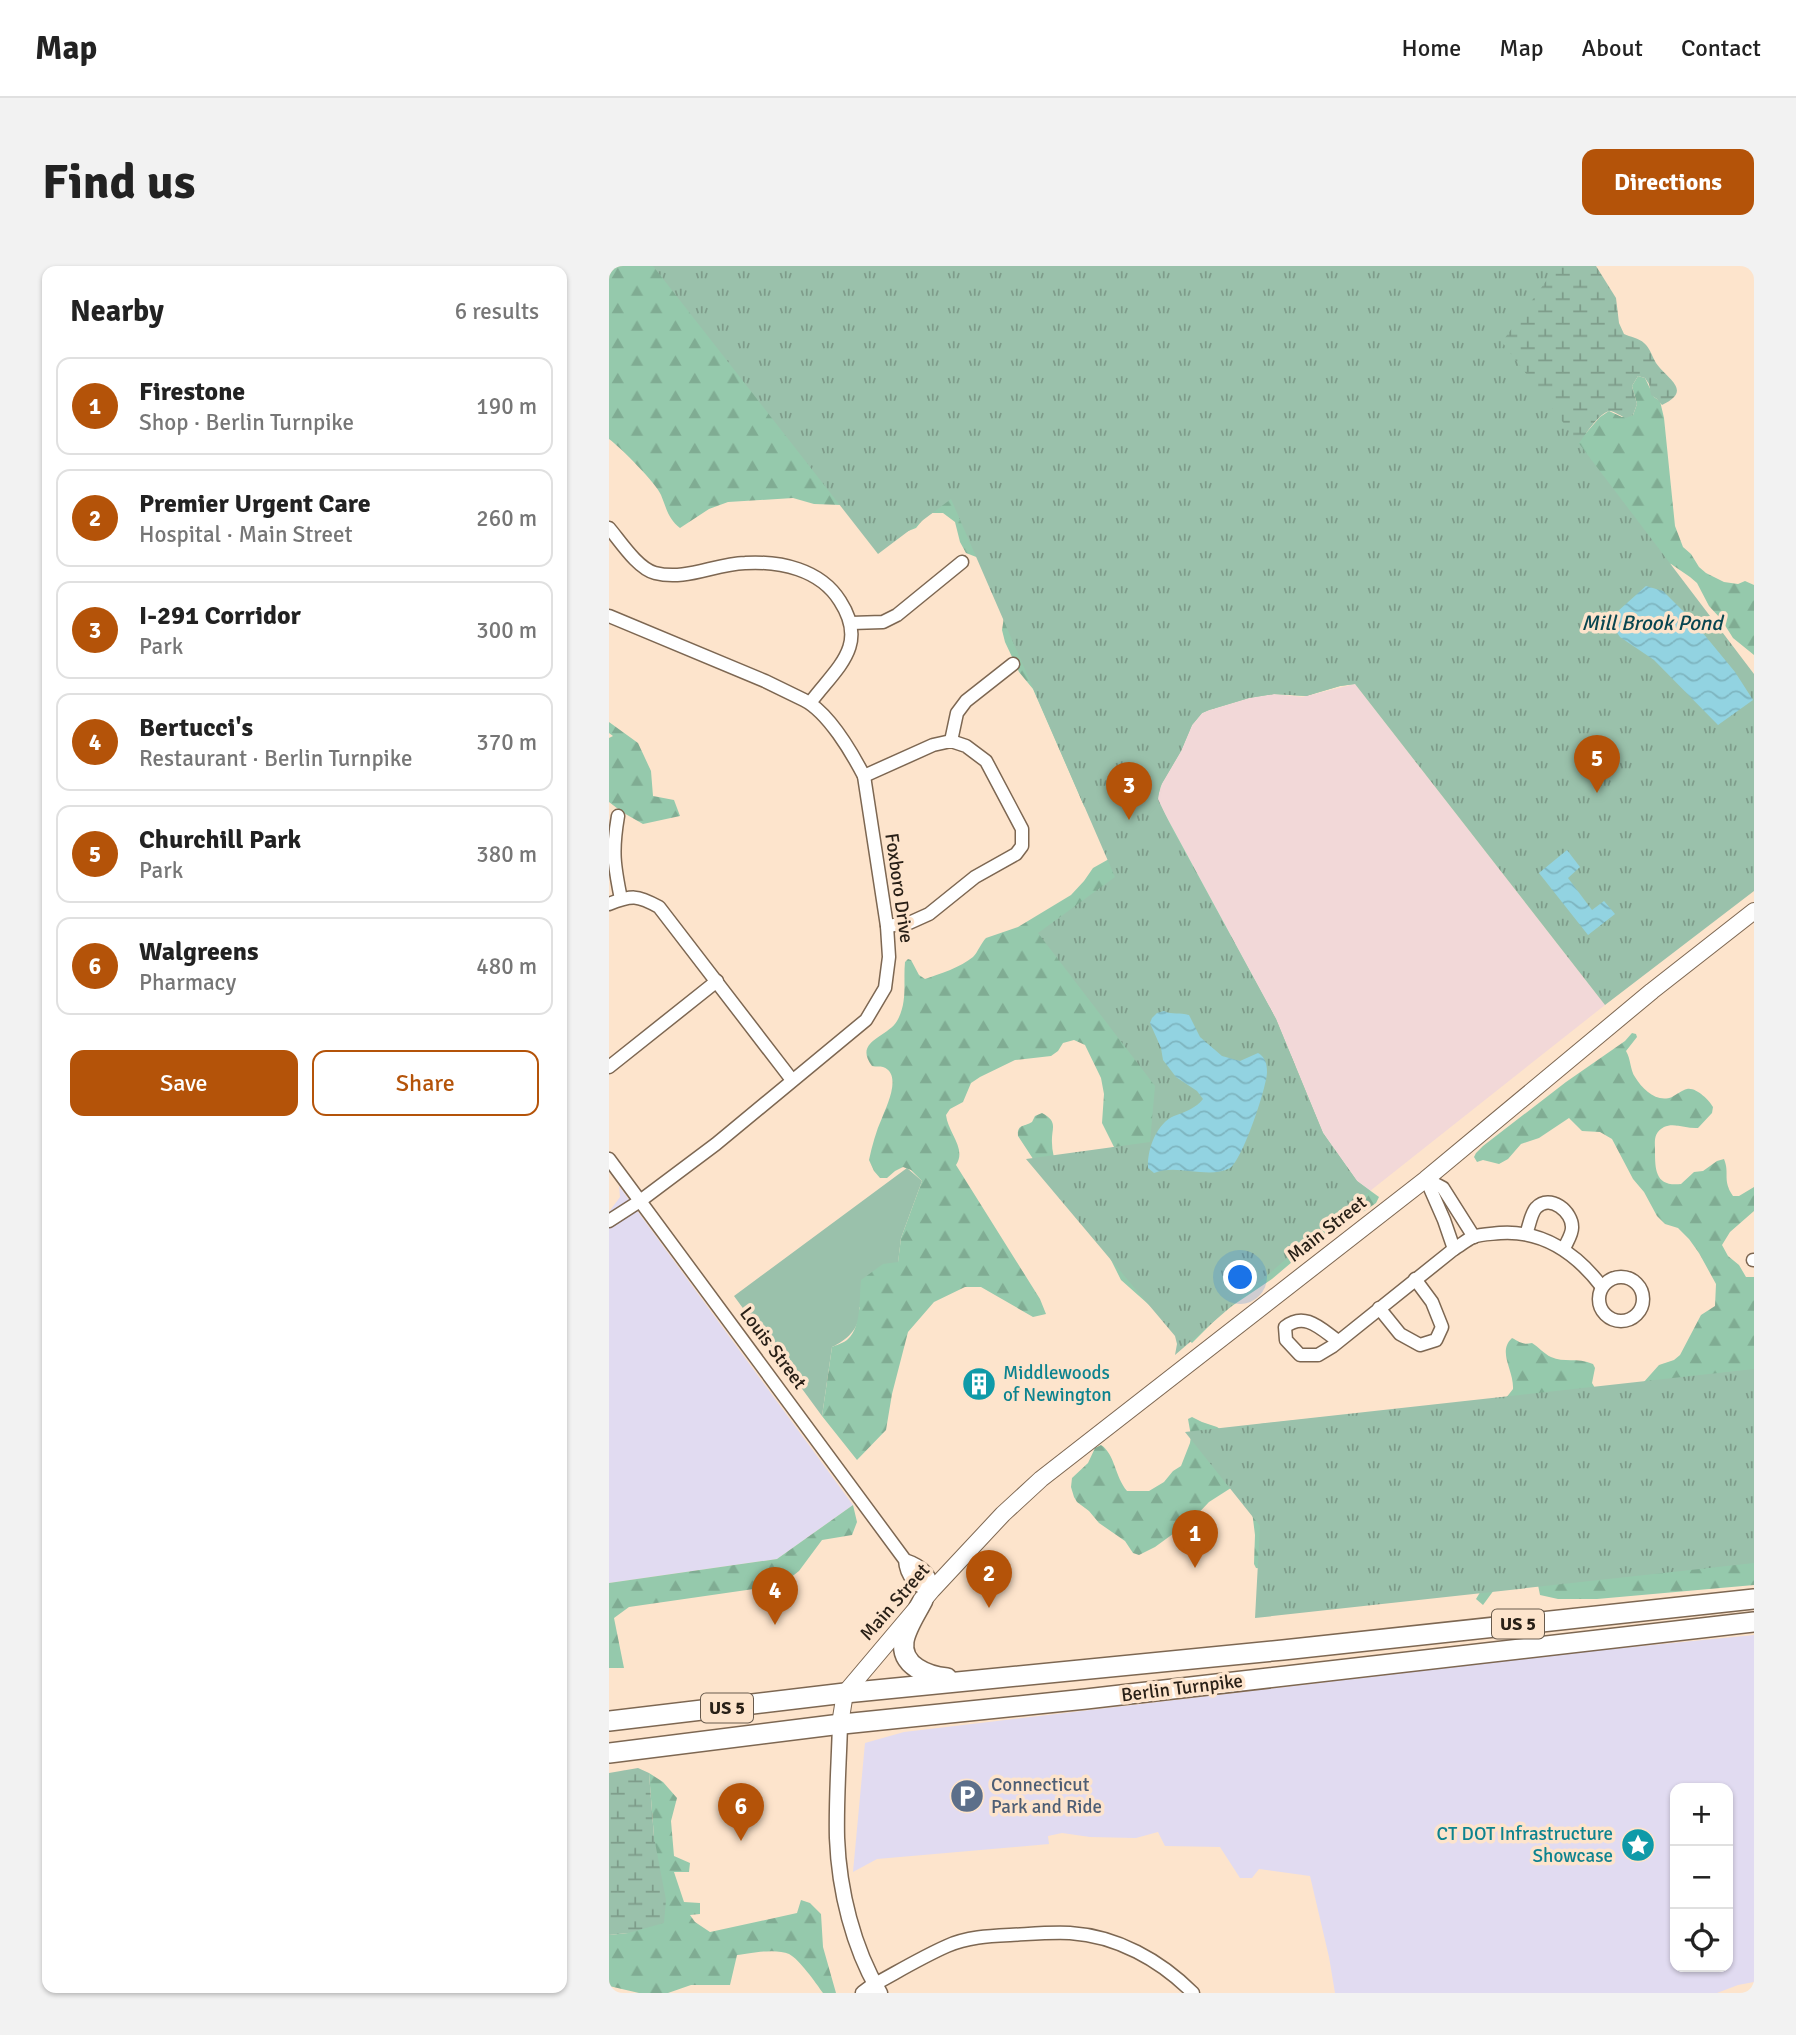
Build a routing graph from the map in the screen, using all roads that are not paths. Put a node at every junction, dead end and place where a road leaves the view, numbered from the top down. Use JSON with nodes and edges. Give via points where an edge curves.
{"nodes":[{"id":1,"x":609,"y":528,"type":"edge"},
{"id":2,"x":961,"y":562,"type":"dead end"},
{"id":3,"x":609,"y":616,"type":"edge"},
{"id":4,"x":851,"y":623,"type":"junction"},
{"id":5,"x":1013,"y":664,"type":"dead end"},
{"id":6,"x":810,"y":703,"type":"junction"},
{"id":7,"x":951,"y":741,"type":"junction"},
{"id":8,"x":864,"y":776,"type":"junction"},
{"id":9,"x":618,"y":816,"type":"dead end"},
{"id":10,"x":615,"y":901,"type":"edge"},
{"id":11,"x":1754,"y":911,"type":"edge"},
{"id":12,"x":887,"y":926,"type":"junction"},
{"id":13,"x":717,"y":981,"type":"junction"},
{"id":14,"x":609,"y":1066,"type":"edge"},
{"id":15,"x":792,"y":1080,"type":"junction"},
{"id":16,"x":609,"y":1158,"type":"edge"},
{"id":17,"x":1426,"y":1179,"type":"junction"},
{"id":18,"x":640,"y":1201,"type":"junction"},
{"id":19,"x":609,"y":1221,"type":"edge"},
{"id":20,"x":1526,"y":1234,"type":"junction"},
{"id":21,"x":1474,"y":1237,"type":"junction"},
{"id":22,"x":1454,"y":1249,"type":"junction"},
{"id":23,"x":1564,"y":1249,"type":"junction"},
{"id":24,"x":1415,"y":1279,"type":"junction"},
{"id":25,"x":1602,"y":1287,"type":"dead end"},
{"id":26,"x":1379,"y":1308,"type":"junction"},
{"id":27,"x":1338,"y":1341,"type":"dead end"},
{"id":28,"x":927,"y":1595,"type":"junction"},
{"id":29,"x":1754,"y":1598,"type":"edge"},
{"id":30,"x":1754,"y":1622,"type":"edge"},
{"id":31,"x":1283,"y":1650,"type":"junction"},
{"id":32,"x":1313,"y":1673,"type":"junction"},
{"id":33,"x":972,"y":1681,"type":"junction"},
{"id":34,"x":845,"y":1693,"type":"junction"},
{"id":35,"x":609,"y":1721,"type":"edge"},
{"id":36,"x":840,"y":1724,"type":"junction"},
{"id":37,"x":609,"y":1754,"type":"edge"},
{"id":38,"x":873,"y":1990,"type":"edge"},
{"id":39,"x":1193,"y":1993,"type":"edge"}],
"edges":[{"from":1,"to":4,"type":"street","via":[[652,573],[683,576],[744,563],[811,572],[838,597]]},
{"from":2,"to":4,"type":"street","via":[[897,615],[883,622]]},
{"from":3,"to":6,"type":"street","name":"Foxboro Drive"},
{"from":4,"to":6,"type":"street","via":[[849,652]]},
{"from":5,"to":7,"type":"street","via":[[966,701],[957,713]]},
{"from":6,"to":8,"type":"street","name":"Foxboro Drive","via":[[842,739]]},
{"from":7,"to":8,"type":"street"},
{"from":7,"to":12,"type":"street","via":[[967,746],[986,761],[1022,829],[1022,846],[929,914]]},
{"from":8,"to":12,"type":"street","name":"Foxboro Drive"},
{"from":9,"to":10,"type":"street"},
{"from":10,"to":13,"type":"street","via":[[640,896],[659,907]]},
{"from":11,"to":17,"type":"main road","name":"Main Street"},
{"from":12,"to":15,"type":"street","name":"Foxboro Drive","via":[[885,988],[866,1020]]},
{"from":13,"to":14,"type":"street"},
{"from":13,"to":15,"type":"street"},
{"from":15,"to":18,"type":"street","name":"Foxboro Drive"},
{"from":16,"to":18,"type":"street","name":"Louis Street"},
{"from":17,"to":21,"type":"street","via":[[1443,1188]]},
{"from":17,"to":22,"type":"street"},
{"from":17,"to":28,"type":"main road","name":"Main Street","via":[[1041,1479]]},
{"from":18,"to":19,"type":"street","name":"Foxboro Drive"},
{"from":18,"to":28,"type":"street","name":"Louis Street"},
{"from":20,"to":21,"type":"street"},
{"from":20,"to":23,"type":"street"},
{"from":20,"to":23,"type":"street","via":[[1536,1208],[1552,1203],[1562,1207],[1571,1220]]},
{"from":21,"to":22,"type":"street"},
{"from":22,"to":24,"type":"street"},
{"from":23,"to":25,"type":"street"},
{"from":24,"to":26,"type":"street"},
{"from":24,"to":26,"type":"street","via":[[1432,1302],[1442,1327],[1436,1340],[1420,1345],[1400,1334]]},
{"from":26,"to":27,"type":"street"},
{"from":28,"to":33,"type":"highway","via":[[904,1641],[908,1659],[930,1676]]},
{"from":28,"to":34,"type":"main road","name":"Main Street"},
{"from":29,"to":31,"type":"highway","name":"Berlin Turnpike","number":"US 5"},
{"from":30,"to":32,"type":"highway","name":"Berlin Turnpike","number":"US 5"},
{"from":31,"to":32,"type":"highway"},
{"from":31,"to":33,"type":"highway","name":"Berlin Turnpike","number":"US 5"},
{"from":32,"to":36,"type":"highway","name":"Berlin Turnpike","number":"US 5"},
{"from":33,"to":34,"type":"highway","name":"Berlin Turnpike","number":"US 5"},
{"from":34,"to":35,"type":"highway","name":"Berlin Turnpike","number":"US 5"},
{"from":34,"to":36,"type":"main road"},
{"from":36,"to":37,"type":"highway","name":"Berlin Turnpike","number":"US 5"},
{"from":36,"to":38,"type":"street","via":[[837,1839],[841,1877]]},
{"from":38,"to":39,"type":"street","via":[[947,1945],[964,1940],[1071,1933],[1122,1945],[1152,1959]]}]}
